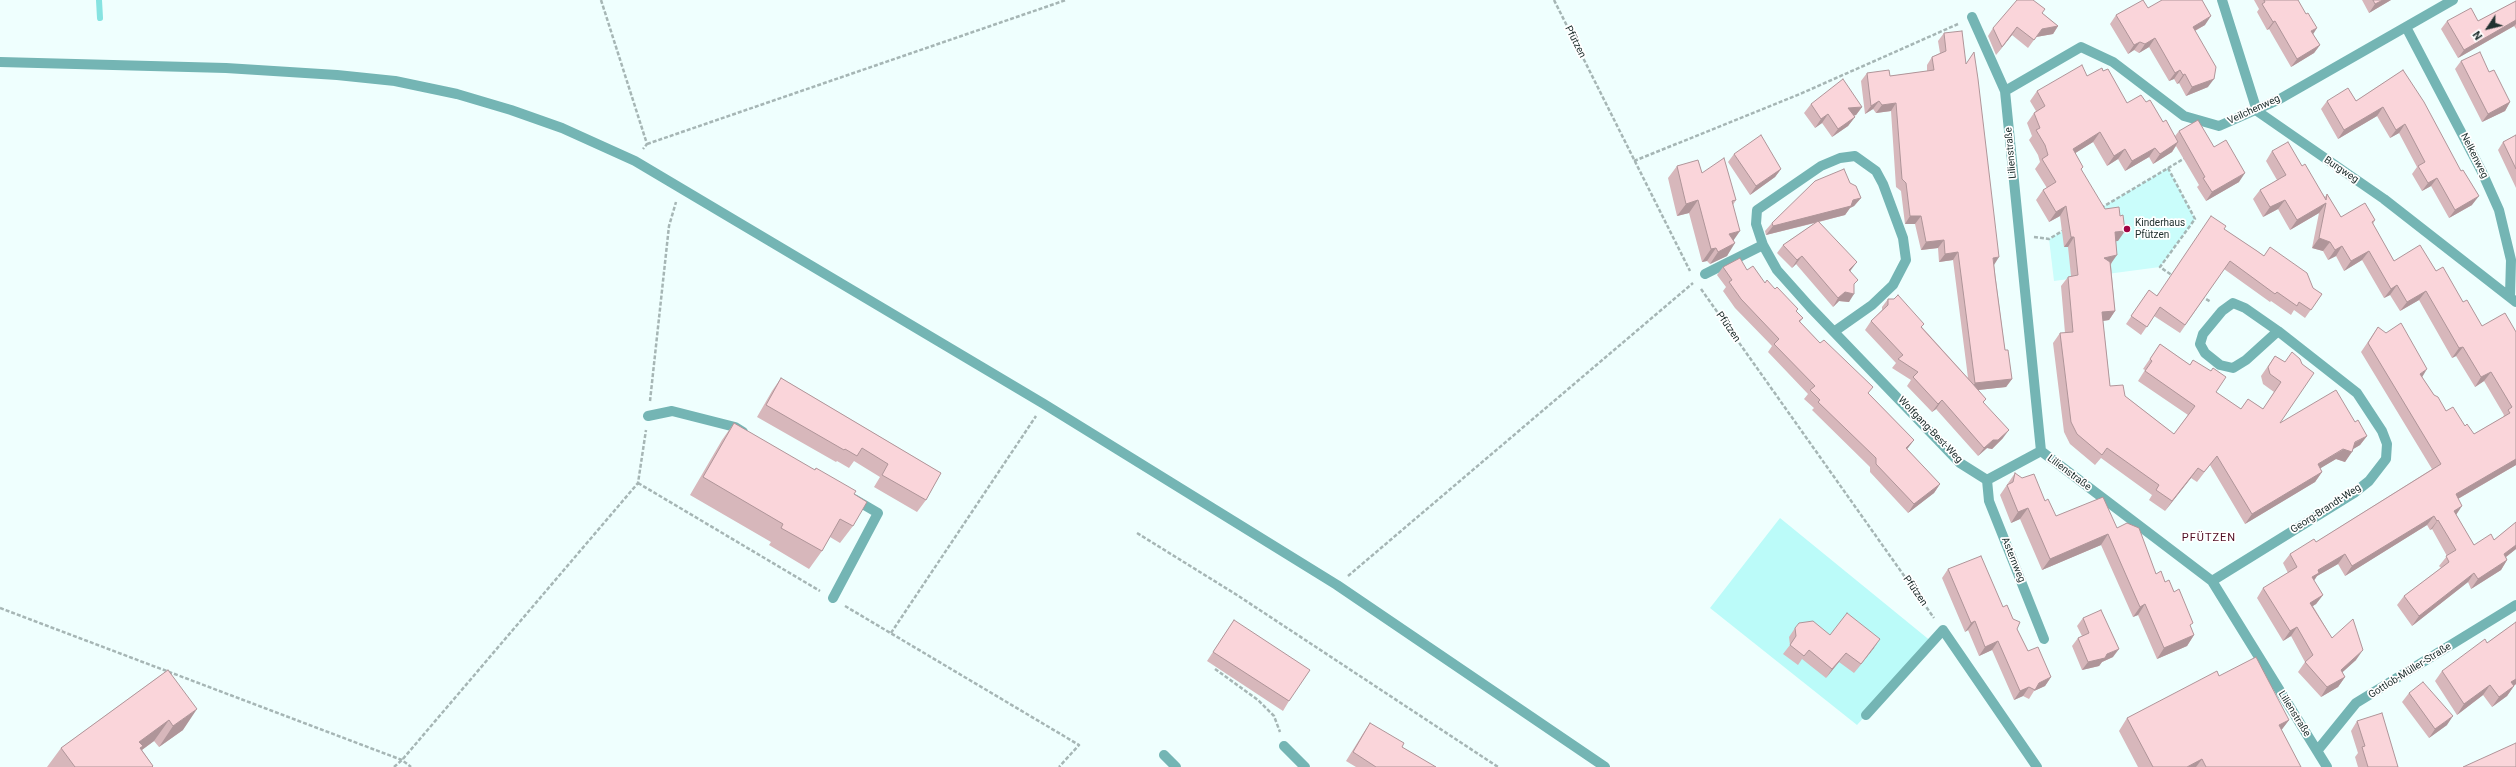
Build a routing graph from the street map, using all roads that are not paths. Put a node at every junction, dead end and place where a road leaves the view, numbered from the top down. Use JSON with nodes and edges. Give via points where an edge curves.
{"nodes":[{"id":1,"x":2222,"y":0,"type":"edge"},
{"id":2,"x":2453,"y":0,"type":"edge"},
{"id":3,"x":1972,"y":18,"type":"road end"},
{"id":4,"x":2406,"y":27,"type":"junction"},
{"id":5,"x":0,"y":62,"type":"edge"},
{"id":6,"x":2005,"y":91,"type":"junction"},
{"id":7,"x":2257,"y":111,"type":"junction"},
{"id":8,"x":1763,"y":245,"type":"junction"},
{"id":9,"x":1705,"y":274,"type":"dead end"},
{"id":10,"x":2513,"y":299,"type":"edge"},
{"id":11,"x":1835,"y":331,"type":"junction"},
{"id":12,"x":2278,"y":331,"type":"junction"},
{"id":13,"x":648,"y":416,"type":"road end"},
{"id":14,"x":755,"y":439,"type":"edge"},
{"id":15,"x":2041,"y":451,"type":"junction"},
{"id":16,"x":1987,"y":480,"type":"junction"},
{"id":17,"x":844,"y":492,"type":"edge"},
{"id":18,"x":2212,"y":581,"type":"junction"},
{"id":19,"x":833,"y":598,"type":"road end"},
{"id":20,"x":2516,"y":605,"type":"edge"},
{"id":21,"x":2044,"y":639,"type":"dead end"},
{"id":22,"x":1866,"y":715,"type":"dead end"},
{"id":23,"x":1284,"y":746,"type":"road end"},
{"id":24,"x":2317,"y":752,"type":"junction"},
{"id":25,"x":1164,"y":755,"type":"dead end"},
{"id":26,"x":1176,"y":767,"type":"edge"},
{"id":27,"x":1305,"y":767,"type":"edge"},
{"id":28,"x":1605,"y":767,"type":"edge"},
{"id":29,"x":2037,"y":767,"type":"edge"},
{"id":30,"x":2327,"y":767,"type":"edge"}],
"edges":[{"from":1,"to":7,"type":"street"},
{"from":2,"to":4,"type":"street","name":"Veilchenweg"},
{"from":3,"to":6,"type":"street","name":"Lilienstraße"},
{"from":4,"to":7,"type":"street","name":"Veilchenweg"},
{"from":4,"to":10,"type":"street","name":"Nelkenweg","via":[[2482,172],[2499,210],[2511,260]]},
{"from":5,"to":28,"type":"street","via":[[226,68],[395,81],[457,94],[562,128],[635,161],[1044,404],[1337,585]]},
{"from":6,"to":7,"type":"street","name":"Veilchenweg","via":[[2081,47],[2113,62],[2184,116],[2219,126]]},
{"from":6,"to":15,"type":"street","name":"Lilienstraße"},
{"from":7,"to":10,"type":"street","name":"Burgweg","via":[[2384,200]]},
{"from":8,"to":9,"type":"street"},
{"from":8,"to":11,"type":"street","name":"Wolfgang-Best-Weg","via":[[1777,270]]},
{"from":8,"to":11,"type":"street","name":"Wolfgang-Best-Weg","via":[[1756,224],[1757,210],[1778,194],[1821,166],[1840,158],[1855,156],[1876,171],[1884,184],[1903,238],[1906,260],[1892,285],[1872,305]]},
{"from":11,"to":16,"type":"street","name":"Wolfgang-Best-Weg","via":[[1960,463]]},
{"from":12,"to":12,"type":"street","name":"Georg-Brandt-Weg","via":[[2246,360],[2233,368],[2220,366],[2205,354],[2200,344],[2203,334],[2233,302]]},
{"from":12,"to":18,"type":"street","name":"Georg-Brandt-Weg","via":[[2357,393],[2382,432],[2387,444],[2386,459],[2369,481],[2354,493]]},
{"from":13,"to":14,"type":"street","via":[[672,411],[735,427]]},
{"from":15,"to":16,"type":"street"},
{"from":15,"to":18,"type":"street","name":"Lilienstraße"},
{"from":16,"to":21,"type":"street","name":"Asternweg","via":[[1989,501]]},
{"from":17,"to":19,"type":"street","via":[[878,513]]},
{"from":18,"to":24,"type":"street","name":"Lilienstraße"},
{"from":20,"to":24,"type":"street","name":"Gottlob-Müller-Straße","via":[[2356,703]]},
{"from":22,"to":29,"type":"street","via":[[1943,630]]},
{"from":23,"to":27,"type":"street"},
{"from":24,"to":30,"type":"street","name":"Lilienstraße"},
{"from":25,"to":26,"type":"street"}]}
